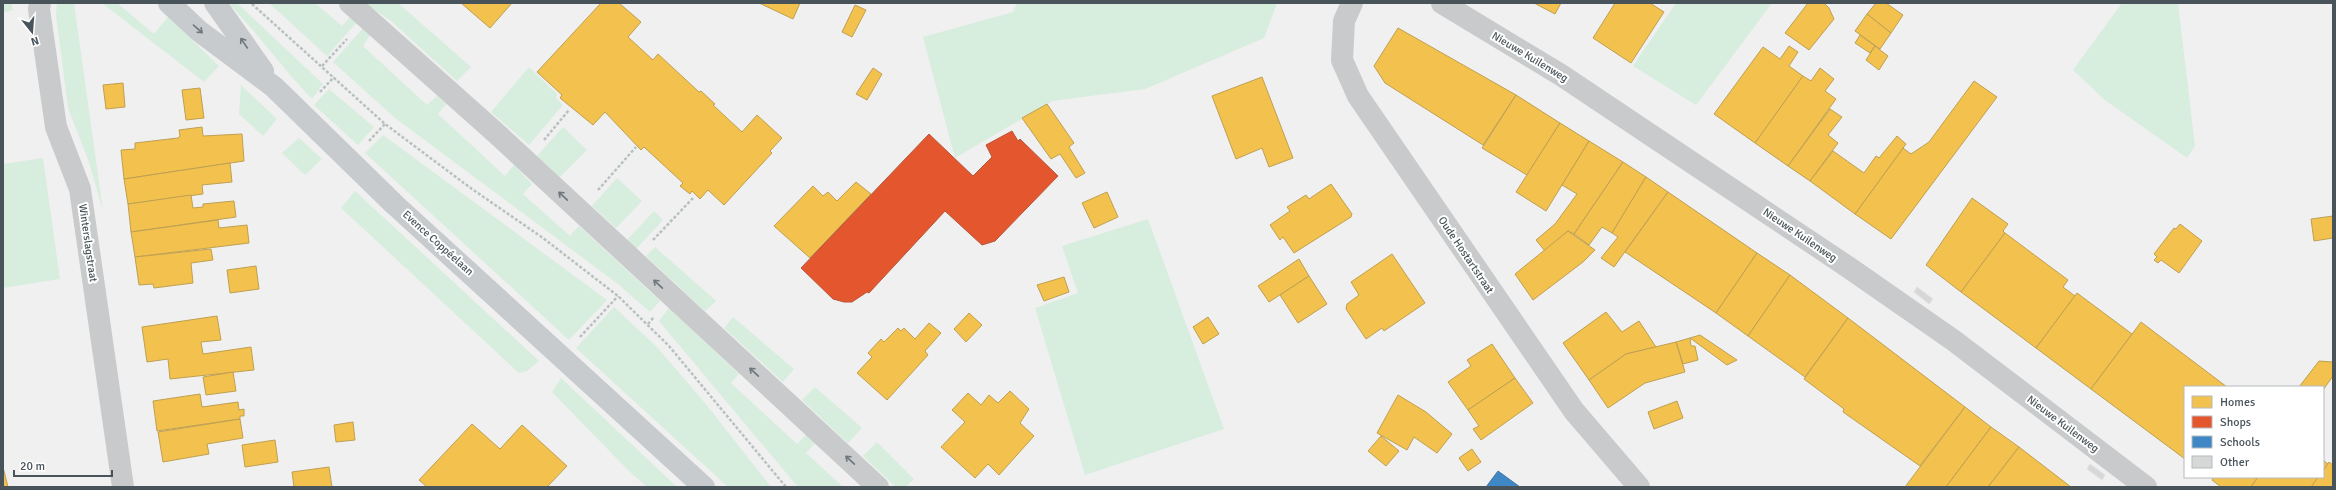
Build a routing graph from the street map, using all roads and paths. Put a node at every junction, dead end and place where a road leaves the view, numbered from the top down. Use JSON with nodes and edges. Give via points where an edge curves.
{"nodes":[{"id":1,"x":40,"y":3,"type":"edge"},
{"id":2,"x":169,"y":3,"type":"edge"},
{"id":3,"x":215,"y":3,"type":"edge"},
{"id":4,"x":251,"y":3,"type":"edge"},
{"id":5,"x":350,"y":3,"type":"edge"},
{"id":6,"x":1352,"y":3,"type":"edge"},
{"id":7,"x":1442,"y":3,"type":"edge"},
{"id":8,"x":366,"y":18,"type":"junction"},
{"id":9,"x":322,"y":66,"type":"junction"},
{"id":10,"x":274,"y":87,"type":"junction"},
{"id":11,"x":569,"y":110,"type":"dead end"},
{"id":12,"x":542,"y":144,"type":"dead end"},
{"id":13,"x":636,"y":147,"type":"dead end"},
{"id":14,"x":597,"y":192,"type":"dead end"},
{"id":15,"x":694,"y":197,"type":"dead end"},
{"id":16,"x":651,"y":242,"type":"dead end"},
{"id":17,"x":618,"y":296,"type":"junction"},
{"id":18,"x":562,"y":356,"type":"junction"},
{"id":19,"x":123,"y":487,"type":"edge"},
{"id":20,"x":704,"y":487,"type":"edge"},
{"id":21,"x":786,"y":487,"type":"edge"},
{"id":22,"x":878,"y":487,"type":"edge"},
{"id":23,"x":1639,"y":487,"type":"edge"},
{"id":24,"x":2146,"y":487,"type":"edge"}],
"edges":[{"from":1,"to":19,"type":"street","name":"Winterslagstraat","via":[[56,127],[80,189]]},
{"from":2,"to":10,"type":"street","name":"Evence Coppéelaan","one_way":true,"via":[[199,30]]},
{"from":10,"to":3,"type":"street","one_way":true},
{"from":4,"to":9,"type":"path"},
{"from":5,"to":8,"type":"street"},
{"from":6,"to":23,"type":"street","name":"Oude Hostartstraat","via":[[1344,21],[1342,60],[1358,96],[1574,411]]},
{"from":7,"to":24,"type":"street","name":"Nieuwe Kuilenweg","via":[[1561,75],[1855,271],[1953,340]]},
{"from":8,"to":9,"type":"path"},
{"from":22,"to":8,"type":"street","one_way":true,"via":[[497,134]]},
{"from":9,"to":17,"type":"path","via":[[385,124],[543,238]]},
{"from":10,"to":18,"type":"street","name":"Evence Coppéelaan","via":[[394,204]]},
{"from":11,"to":12,"type":"path"},
{"from":13,"to":14,"type":"path"},
{"from":15,"to":16,"type":"path"},
{"from":17,"to":18,"type":"path"},
{"from":17,"to":21,"type":"path","via":[[669,346]]},
{"from":18,"to":20,"type":"street","name":"Evence Coppéelaan"}]}
